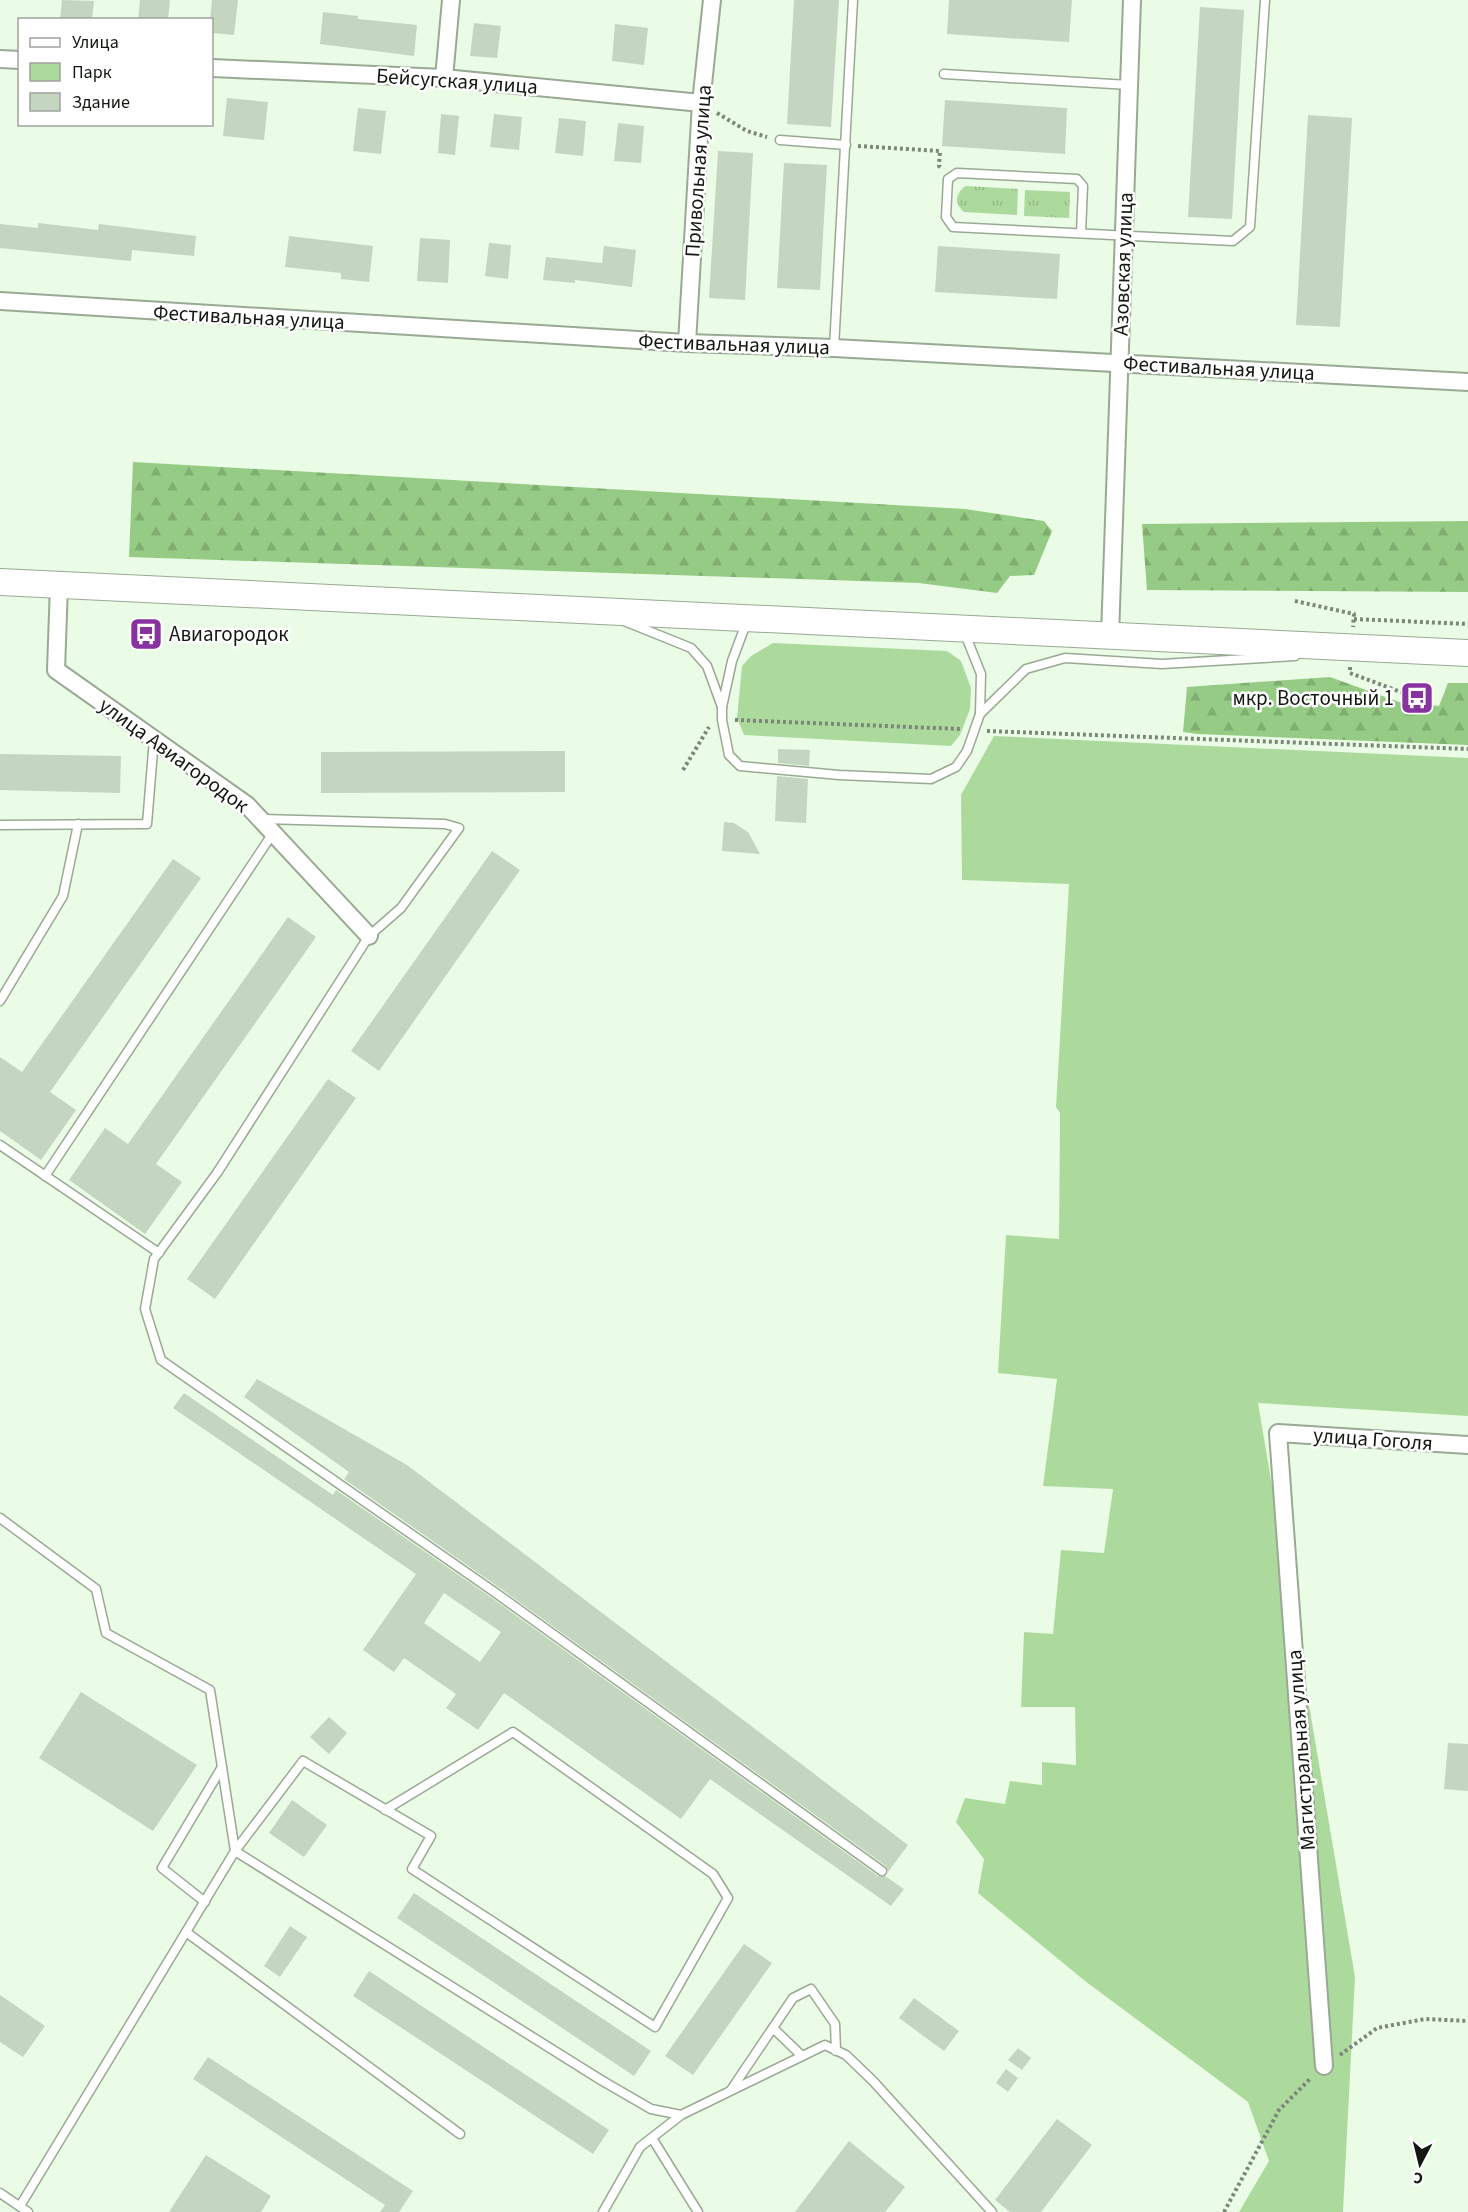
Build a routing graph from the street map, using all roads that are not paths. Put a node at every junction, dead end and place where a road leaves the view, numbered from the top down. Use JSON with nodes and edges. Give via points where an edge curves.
{"nodes":[{"id":1,"x":451,"y":0,"type":"edge"},
{"id":2,"x":712,"y":0,"type":"edge"},
{"id":3,"x":853,"y":0,"type":"edge"},
{"id":4,"x":1132,"y":0,"type":"edge"},
{"id":5,"x":1265,"y":0,"type":"edge"},
{"id":6,"x":0,"y":59,"type":"edge"},
{"id":7,"x":18,"y":60,"type":"edge"},
{"id":8,"x":213,"y":68,"type":"edge"},
{"id":9,"x":944,"y":74,"type":"dead end"},
{"id":10,"x":444,"y":78,"type":"junction"},
{"id":11,"x":1129,"y":85,"type":"junction"},
{"id":12,"x":701,"y":103,"type":"junction"},
{"id":13,"x":780,"y":140,"type":"road end"},
{"id":14,"x":846,"y":145,"type":"junction"},
{"id":15,"x":1081,"y":233,"type":"junction"},
{"id":16,"x":1124,"y":235,"type":"junction"},
{"id":17,"x":0,"y":301,"type":"edge"},
{"id":18,"x":687,"y":343,"type":"junction"},
{"id":19,"x":834,"y":348,"type":"junction"},
{"id":20,"x":1120,"y":362,"type":"junction"},
{"id":21,"x":1468,"y":382,"type":"edge"},
{"id":22,"x":0,"y":582,"type":"edge"},
{"id":23,"x":59,"y":585,"type":"junction"},
{"id":24,"x":601,"y":612,"type":"junction"},
{"id":25,"x":748,"y":619,"type":"junction"},
{"id":26,"x":964,"y":629,"type":"junction"},
{"id":27,"x":1110,"y":636,"type":"junction"},
{"id":28,"x":1407,"y":650,"type":"junction"},
{"id":29,"x":1468,"y":653,"type":"edge"},
{"id":30,"x":1316,"y":655,"type":"dead end"},
{"id":31,"x":1304,"y":656,"type":"dead end"},
{"id":32,"x":722,"y":707,"type":"junction"},
{"id":33,"x":980,"y":714,"type":"junction"},
{"id":34,"x":154,"y":740,"type":"junction"},
{"id":35,"x":260,"y":819,"type":"junction"},
{"id":36,"x":78,"y":824,"type":"junction"},
{"id":37,"x":0,"y":825,"type":"edge"},
{"id":38,"x":273,"y":833,"type":"junction"},
{"id":39,"x":369,"y":936,"type":"junction"},
{"id":40,"x":0,"y":1001,"type":"edge"},
{"id":41,"x":0,"y":1145,"type":"edge"},
{"id":42,"x":45,"y":1176,"type":"junction"},
{"id":43,"x":159,"y":1253,"type":"junction"},
{"id":44,"x":1278,"y":1433,"type":"joint"},
{"id":45,"x":1468,"y":1445,"type":"edge"},
{"id":46,"x":0,"y":1518,"type":"edge"},
{"id":47,"x":222,"y":1767,"type":"junction"},
{"id":48,"x":385,"y":1810,"type":"junction"},
{"id":49,"x":235,"y":1851,"type":"junction"},
{"id":50,"x":882,"y":1871,"type":"dead end"},
{"id":51,"x":205,"y":1902,"type":"junction"},
{"id":52,"x":186,"y":1932,"type":"junction"},
{"id":53,"x":773,"y":2028,"type":"junction"},
{"id":54,"x":836,"y":2051,"type":"junction"},
{"id":55,"x":802,"y":2056,"type":"junction"},
{"id":56,"x":1324,"y":2066,"type":"road end"},
{"id":57,"x":730,"y":2091,"type":"junction"},
{"id":58,"x":681,"y":2115,"type":"junction"},
{"id":59,"x":460,"y":2133,"type":"dead end"},
{"id":60,"x":652,"y":2138,"type":"junction"},
{"id":61,"x":0,"y":2193,"type":"edge"},
{"id":62,"x":20,"y":2206,"type":"junction"},
{"id":63,"x":28,"y":2212,"type":"edge"},
{"id":64,"x":603,"y":2212,"type":"edge"},
{"id":65,"x":698,"y":2212,"type":"edge"},
{"id":66,"x":992,"y":2212,"type":"edge"}],
"edges":[{"from":1,"to":10,"type":"street"},
{"from":2,"to":12,"type":"street","name":"Привольная улица"},
{"from":3,"to":14,"type":"lane"},
{"from":4,"to":11,"type":"street","name":"Азовская улица"},
{"from":5,"to":16,"type":"lane","via":[[1250,227],[1233,241]]},
{"from":6,"to":7,"type":"street"},
{"from":8,"to":10,"type":"street","name":"Бейсугская улица"},
{"from":9,"to":11,"type":"lane"},
{"from":10,"to":12,"type":"street","name":"Бейсугская улица"},
{"from":11,"to":16,"type":"street","name":"Азовская улица"},
{"from":12,"to":18,"type":"street","name":"Привольная улица"},
{"from":13,"to":14,"type":"lane"},
{"from":14,"to":19,"type":"lane"},
{"from":15,"to":15,"type":"lane","via":[[953,227],[946,217],[948,179],[957,173],[1077,178],[1083,186]]},
{"from":15,"to":16,"type":"lane"},
{"from":16,"to":20,"type":"street","name":"Азовская улица"},
{"from":17,"to":18,"type":"street","name":"Фестивальная улица"},
{"from":18,"to":19,"type":"street","name":"Фестивальная улица"},
{"from":19,"to":20,"type":"street","name":"Фестивальная улица"},
{"from":20,"to":21,"type":"street","name":"Фестивальная улица"},
{"from":20,"to":27,"type":"street","name":"Азовская улица"},
{"from":22,"to":23,"type":"main road"},
{"from":23,"to":24,"type":"main road"},
{"from":23,"to":34,"type":"street","name":"улица Авиагородок","via":[[56,670]]},
{"from":24,"to":25,"type":"main road"},
{"from":24,"to":32,"type":"lane","via":[[691,648],[707,666]]},
{"from":25,"to":26,"type":"main road"},
{"from":25,"to":32,"type":"lane","via":[[732,661]]},
{"from":26,"to":27,"type":"main road"},
{"from":26,"to":33,"type":"lane","via":[[981,674]]},
{"from":27,"to":28,"type":"main road"},
{"from":28,"to":29,"type":"main road"},
{"from":28,"to":30,"type":"lane"},
{"from":31,"to":33,"type":"lane","via":[[1162,664],[1065,658],[1026,669]]},
{"from":32,"to":33,"type":"lane","via":[[729,755],[740,766],[931,778],[956,767],[967,751]]},
{"from":34,"to":35,"type":"street","name":"улица Авиагородок"},
{"from":34,"to":36,"type":"lane","via":[[147,824]]},
{"from":35,"to":38,"type":"street","name":"улица Авиагородок"},
{"from":35,"to":39,"type":"lane","via":[[445,824],[459,828],[401,908]]},
{"from":36,"to":37,"type":"lane"},
{"from":36,"to":40,"type":"lane","via":[[63,896]]},
{"from":38,"to":39,"type":"street","name":"улица Авиагородок"},
{"from":38,"to":42,"type":"lane"},
{"from":39,"to":43,"type":"lane","via":[[217,1173]]},
{"from":41,"to":42,"type":"lane"},
{"from":42,"to":43,"type":"lane"},
{"from":43,"to":50,"type":"lane","via":[[154,1259],[145,1309],[161,1360],[503,1598]]},
{"from":44,"to":45,"type":"street","name":"улица Гоголя"},
{"from":44,"to":56,"type":"street","name":"Магистральная улица"},
{"from":46,"to":47,"type":"lane","via":[[96,1589],[106,1633],[210,1690]]},
{"from":47,"to":49,"type":"lane"},
{"from":47,"to":51,"type":"lane","via":[[162,1868]]},
{"from":48,"to":48,"type":"lane","via":[[431,1836],[412,1869],[655,2027],[728,1898],[713,1874],[513,1732]]},
{"from":48,"to":49,"type":"lane","via":[[303,1761]]},
{"from":49,"to":51,"type":"lane"},
{"from":49,"to":58,"type":"lane","via":[[601,2080],[651,2109]]},
{"from":51,"to":52,"type":"lane"},
{"from":52,"to":59,"type":"lane"},
{"from":52,"to":62,"type":"lane"},
{"from":53,"to":54,"type":"lane","via":[[793,1998],[811,1989],[836,2024]]},
{"from":53,"to":55,"type":"lane"},
{"from":53,"to":57,"type":"lane"},
{"from":54,"to":55,"type":"lane","via":[[825,2045]]},
{"from":54,"to":66,"type":"lane","via":[[846,2055],[873,2081]]},
{"from":55,"to":57,"type":"lane"},
{"from":57,"to":58,"type":"lane"},
{"from":58,"to":60,"type":"lane"},
{"from":60,"to":64,"type":"lane","via":[[640,2147]]},
{"from":60,"to":65,"type":"lane"},
{"from":61,"to":62,"type":"lane"},
{"from":62,"to":63,"type":"lane"}]}
